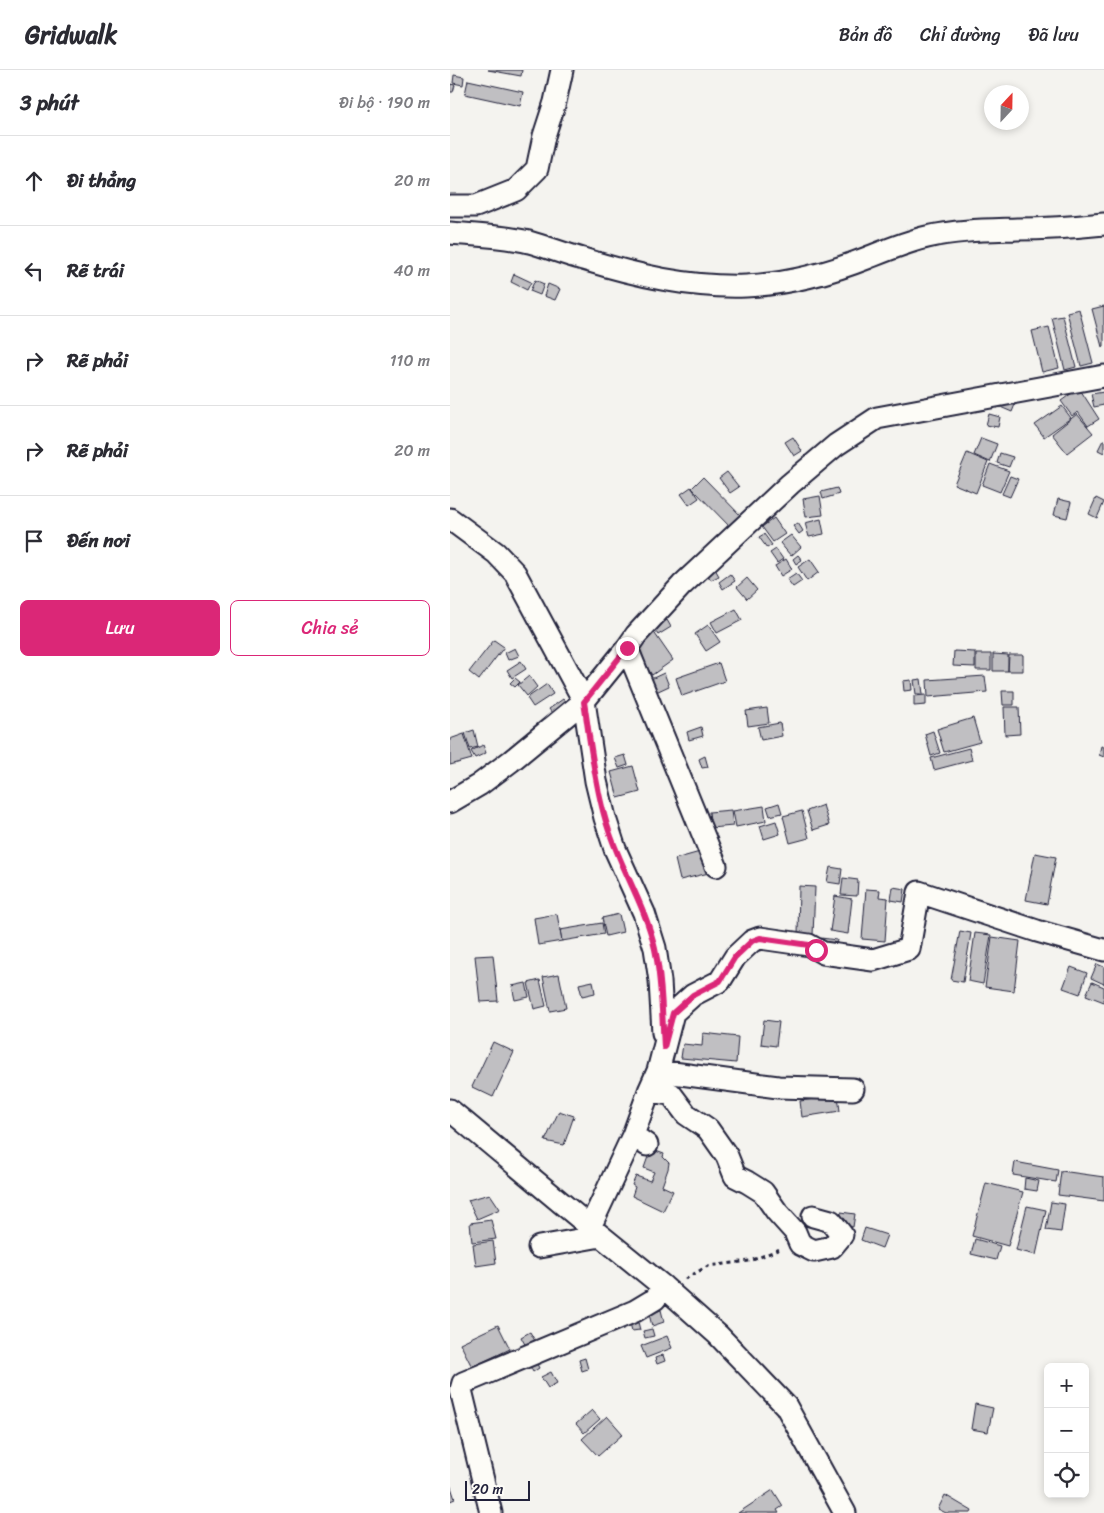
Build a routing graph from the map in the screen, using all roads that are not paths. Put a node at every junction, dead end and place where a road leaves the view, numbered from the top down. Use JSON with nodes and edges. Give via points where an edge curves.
{"nodes":[{"id":1,"x":562,"y":70,"type":"edge"},
{"id":2,"x":450,"y":206,"type":"edge"},
{"id":3,"x":1104,"y":224,"type":"edge"},
{"id":4,"x":450,"y":232,"type":"edge"},
{"id":5,"x":1104,"y":376,"type":"edge"},
{"id":6,"x":450,"y":519,"type":"edge"},
{"id":7,"x":627,"y":648,"type":"junction"},
{"id":8,"x":584,"y":702,"type":"junction"},
{"id":9,"x":450,"y":802,"type":"edge"},
{"id":10,"x":716,"y":866,"type":"dead end"},
{"id":11,"x":1104,"y":950,"type":"edge"},
{"id":12,"x":664,"y":1047,"type":"junction"},
{"id":13,"x":658,"y":1071,"type":"junction"},
{"id":14,"x":853,"y":1089,"type":"dead end"},
{"id":15,"x":649,"y":1091,"type":"junction"},
{"id":16,"x":450,"y":1110,"type":"edge"},
{"id":17,"x":813,"y":1216,"type":"dead end"},
{"id":18,"x":596,"y":1231,"type":"junction"},
{"id":19,"x":539,"y":1247,"type":"dead end"},
{"id":20,"x":664,"y":1287,"type":"junction"},
{"id":21,"x":491,"y":1513,"type":"edge"},
{"id":22,"x":845,"y":1513,"type":"edge"}],
"edges":[{"from":1,"to":2,"type":"street","via":[[537,169],[516,190],[476,206]]},
{"from":3,"to":4,"type":"street","via":[[957,232],[902,244],[803,278],[746,286],[700,284],[648,276],[614,269],[528,242]]},
{"from":5,"to":7,"type":"street","via":[[877,418],[790,484],[682,585]]},
{"from":6,"to":8,"type":"street","via":[[496,553],[515,573]]},
{"from":7,"to":8,"type":"street"},
{"from":7,"to":10,"type":"street"},
{"from":8,"to":9,"type":"street","via":[[486,780]]},
{"from":8,"to":12,"type":"street","via":[[605,818],[655,948]]},
{"from":11,"to":12,"type":"street","via":[[920,892],[909,949],[873,960],[828,955],[809,945],[760,938],[752,941],[735,957],[720,981],[693,995],[673,1013]]},
{"from":12,"to":13,"type":"street"},
{"from":13,"to":14,"type":"street","via":[[778,1087]]},
{"from":13,"to":15,"type":"street"},
{"from":15,"to":17,"type":"street","via":[[671,1094],[686,1114],[708,1128],[727,1156],[735,1176],[764,1192],[796,1232],[800,1244],[814,1251],[832,1247],[842,1236],[832,1221]]},
{"from":15,"to":18,"type":"street","via":[[640,1140]]},
{"from":16,"to":18,"type":"street"},
{"from":18,"to":19,"type":"street"},
{"from":18,"to":20,"type":"street"},
{"from":20,"to":21,"type":"street","via":[[655,1298],[634,1312],[463,1383],[461,1390]]},
{"from":20,"to":22,"type":"street","via":[[718,1335],[786,1406]]}]}
